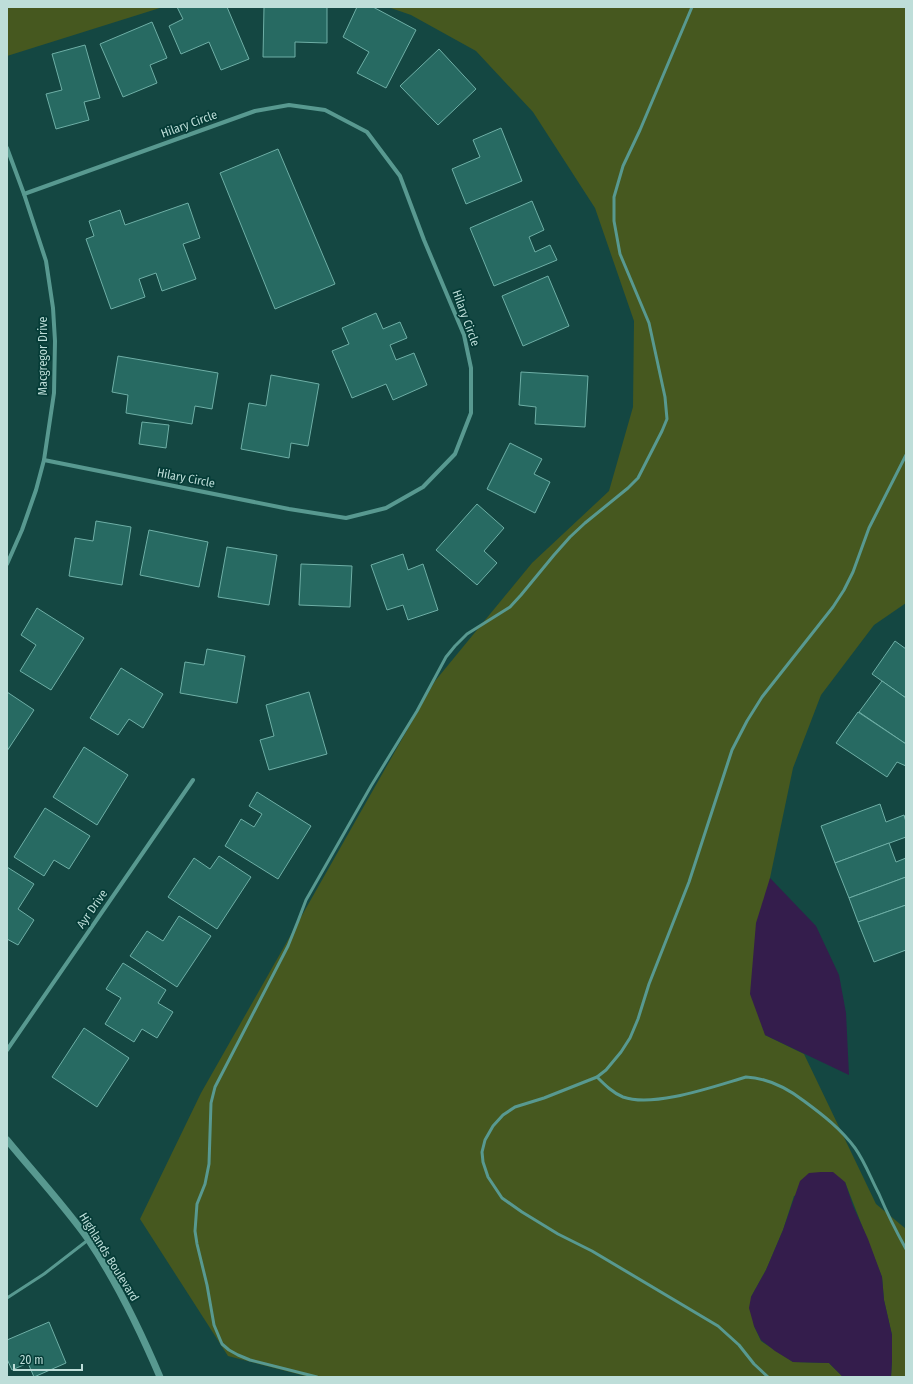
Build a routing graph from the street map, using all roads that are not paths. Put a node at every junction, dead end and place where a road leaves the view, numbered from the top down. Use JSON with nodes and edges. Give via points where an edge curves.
{"nodes":[{"id":1,"x":692,"y":7,"type":"edge"},
{"id":2,"x":7,"y":148,"type":"edge"},
{"id":3,"x":24,"y":194,"type":"junction"},
{"id":4,"x":906,"y":455,"type":"edge"},
{"id":5,"x":44,"y":460,"type":"junction"},
{"id":6,"x":7,"y":564,"type":"edge"},
{"id":7,"x":193,"y":780,"type":"dead end"},
{"id":8,"x":7,"y":1050,"type":"edge"},
{"id":9,"x":597,"y":1077,"type":"junction"},
{"id":10,"x":7,"y":1140,"type":"edge"},
{"id":11,"x":88,"y":1240,"type":"junction"},
{"id":12,"x":906,"y":1248,"type":"edge"},
{"id":13,"x":7,"y":1298,"type":"edge"},
{"id":14,"x":160,"y":1377,"type":"edge"},
{"id":15,"x":317,"y":1377,"type":"edge"},
{"id":16,"x":768,"y":1377,"type":"edge"}],
"edges":[{"from":1,"to":15,"type":"lane","via":[[623,166],[614,197],[614,221],[620,254],[649,322],[663,389],[666,419],[662,431],[638,478],[570,537],[510,607],[467,634],[446,657],[306,900],[288,946],[215,1087],[210,1114],[209,1164],[197,1204],[196,1231],[214,1325],[222,1344],[238,1355]]},
{"from":2,"to":3,"type":"street","name":"Macgregor Drive"},
{"from":3,"to":5,"type":"street","name":"Macgregor Drive","via":[[46,261],[53,308],[54,393]]},
{"from":3,"to":5,"type":"street","name":"Hilary Circle","via":[[255,111],[289,105],[325,110],[367,132],[400,176],[464,335],[471,368],[471,413],[455,454],[423,487],[386,508],[346,518]]},
{"from":4,"to":9,"type":"lane","via":[[869,528],[844,590],[762,697],[732,750],[689,882],[638,1019],[621,1052]]},
{"from":5,"to":6,"type":"street","name":"Macgregor Drive","via":[[22,530]]},
{"from":7,"to":8,"type":"street","name":"Ayr Drive"},
{"from":9,"to":12,"type":"lane","via":[[613,1092],[637,1100],[671,1097],[746,1077],[775,1083],[822,1114],[855,1148]]},
{"from":9,"to":16,"type":"lane","via":[[515,1107],[503,1115],[485,1140],[482,1152],[488,1177],[502,1198],[522,1212],[718,1326]]},
{"from":10,"to":11,"type":"street","name":"Highlands Boulevard"},
{"from":11,"to":13,"type":"lane","via":[[44,1274]]},
{"from":11,"to":14,"type":"street","name":"Highlands Boulevard","via":[[127,1306]]}]}
